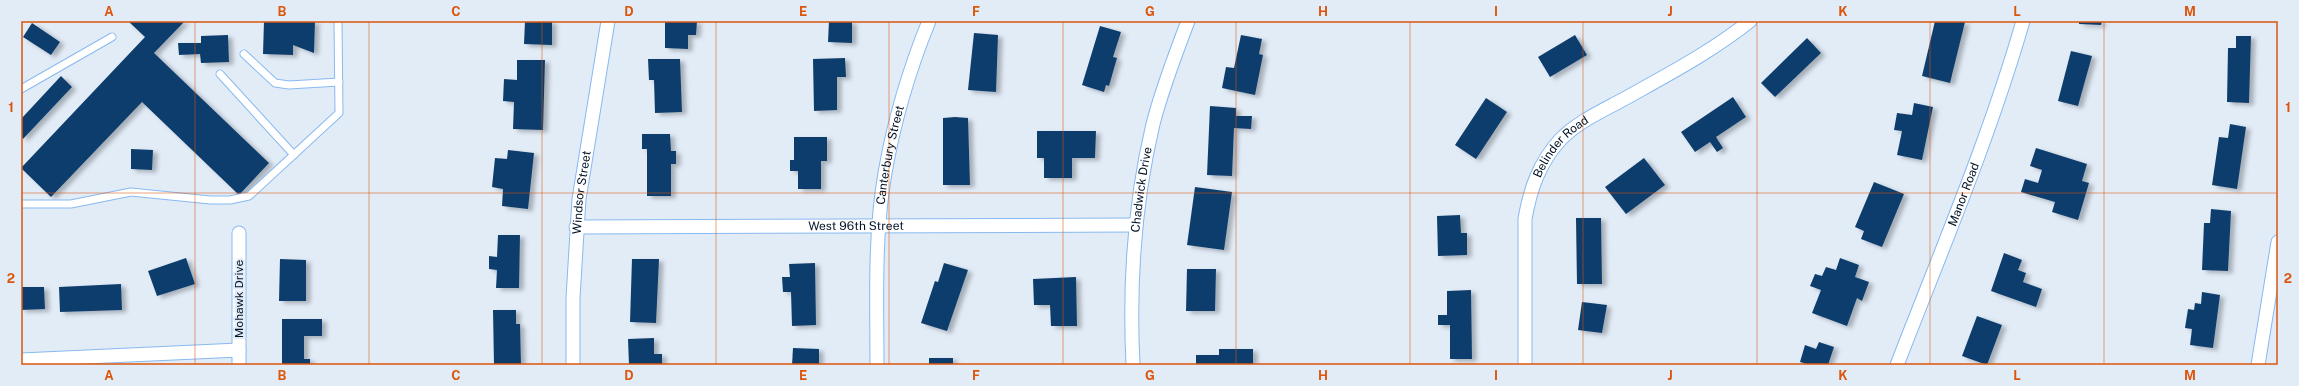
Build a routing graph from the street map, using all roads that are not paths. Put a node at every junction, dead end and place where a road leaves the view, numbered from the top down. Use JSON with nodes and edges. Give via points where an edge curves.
{"nodes":[{"id":1,"x":338,"y":21,"type":"edge"},
{"id":2,"x":608,"y":21,"type":"edge"},
{"id":3,"x":929,"y":21,"type":"edge"},
{"id":4,"x":1188,"y":21,"type":"edge"},
{"id":5,"x":1750,"y":21,"type":"edge"},
{"id":6,"x":2023,"y":21,"type":"edge"},
{"id":7,"x":112,"y":37,"type":"dead end"},
{"id":8,"x":244,"y":54,"type":"dead end"},
{"id":9,"x":220,"y":74,"type":"dead end"},
{"id":10,"x":339,"y":82,"type":"junction"},
{"id":11,"x":21,"y":89,"type":"edge"},
{"id":12,"x":294,"y":154,"type":"junction"},
{"id":13,"x":21,"y":204,"type":"edge"},
{"id":14,"x":1136,"y":224,"type":"junction"},
{"id":15,"x":879,"y":226,"type":"junction"},
{"id":16,"x":576,"y":227,"type":"junction"},
{"id":17,"x":238,"y":233,"type":"dead end"},
{"id":18,"x":2278,"y":242,"type":"edge"},
{"id":19,"x":239,"y":350,"type":"junction"},
{"id":20,"x":21,"y":360,"type":"edge"},
{"id":21,"x":239,"y":365,"type":"edge"},
{"id":22,"x":573,"y":365,"type":"edge"},
{"id":23,"x":877,"y":365,"type":"edge"},
{"id":24,"x":1133,"y":365,"type":"edge"},
{"id":25,"x":1525,"y":365,"type":"edge"},
{"id":26,"x":1897,"y":365,"type":"edge"},
{"id":27,"x":2258,"y":365,"type":"edge"}],
"edges":[{"from":1,"to":10,"type":"lane"},
{"from":2,"to":16,"type":"street","name":"Windsor Street","via":[[594,98]]},
{"from":3,"to":15,"type":"street","name":"Canterbury Street","via":[[904,90],[891,140],[884,174]]},
{"from":4,"to":14,"type":"street","name":"Chadwick Drive","via":[[1153,124],[1140,188]]},
{"from":5,"to":25,"type":"street","name":"Belinder Road","via":[[1722,43],[1586,121],[1561,140],[1549,155],[1537,174],[1525,219]]},
{"from":6,"to":26,"type":"street","name":"Manor Road","via":[[1977,163]]},
{"from":7,"to":11,"type":"lane"},
{"from":8,"to":10,"type":"lane","via":[[275,83],[289,85]]},
{"from":9,"to":12,"type":"lane"},
{"from":10,"to":12,"type":"lane","via":[[339,113]]},
{"from":12,"to":13,"type":"lane","via":[[250,196],[230,200],[131,192],[71,204]]},
{"from":14,"to":15,"type":"street","name":"West 96th Street"},
{"from":14,"to":24,"type":"street","name":"Chadwick Drive","via":[[1130,316]]},
{"from":15,"to":16,"type":"street","name":"West 96th Street"},
{"from":15,"to":23,"type":"street","name":"Canterbury Street"},
{"from":16,"to":22,"type":"street","name":"Windsor Street","via":[[572,298]]},
{"from":17,"to":19,"type":"street","name":"Mohawk Drive"},
{"from":18,"to":27,"type":"street"},
{"from":19,"to":20,"type":"street"},
{"from":19,"to":21,"type":"street","name":"Mohawk Drive"}]}
